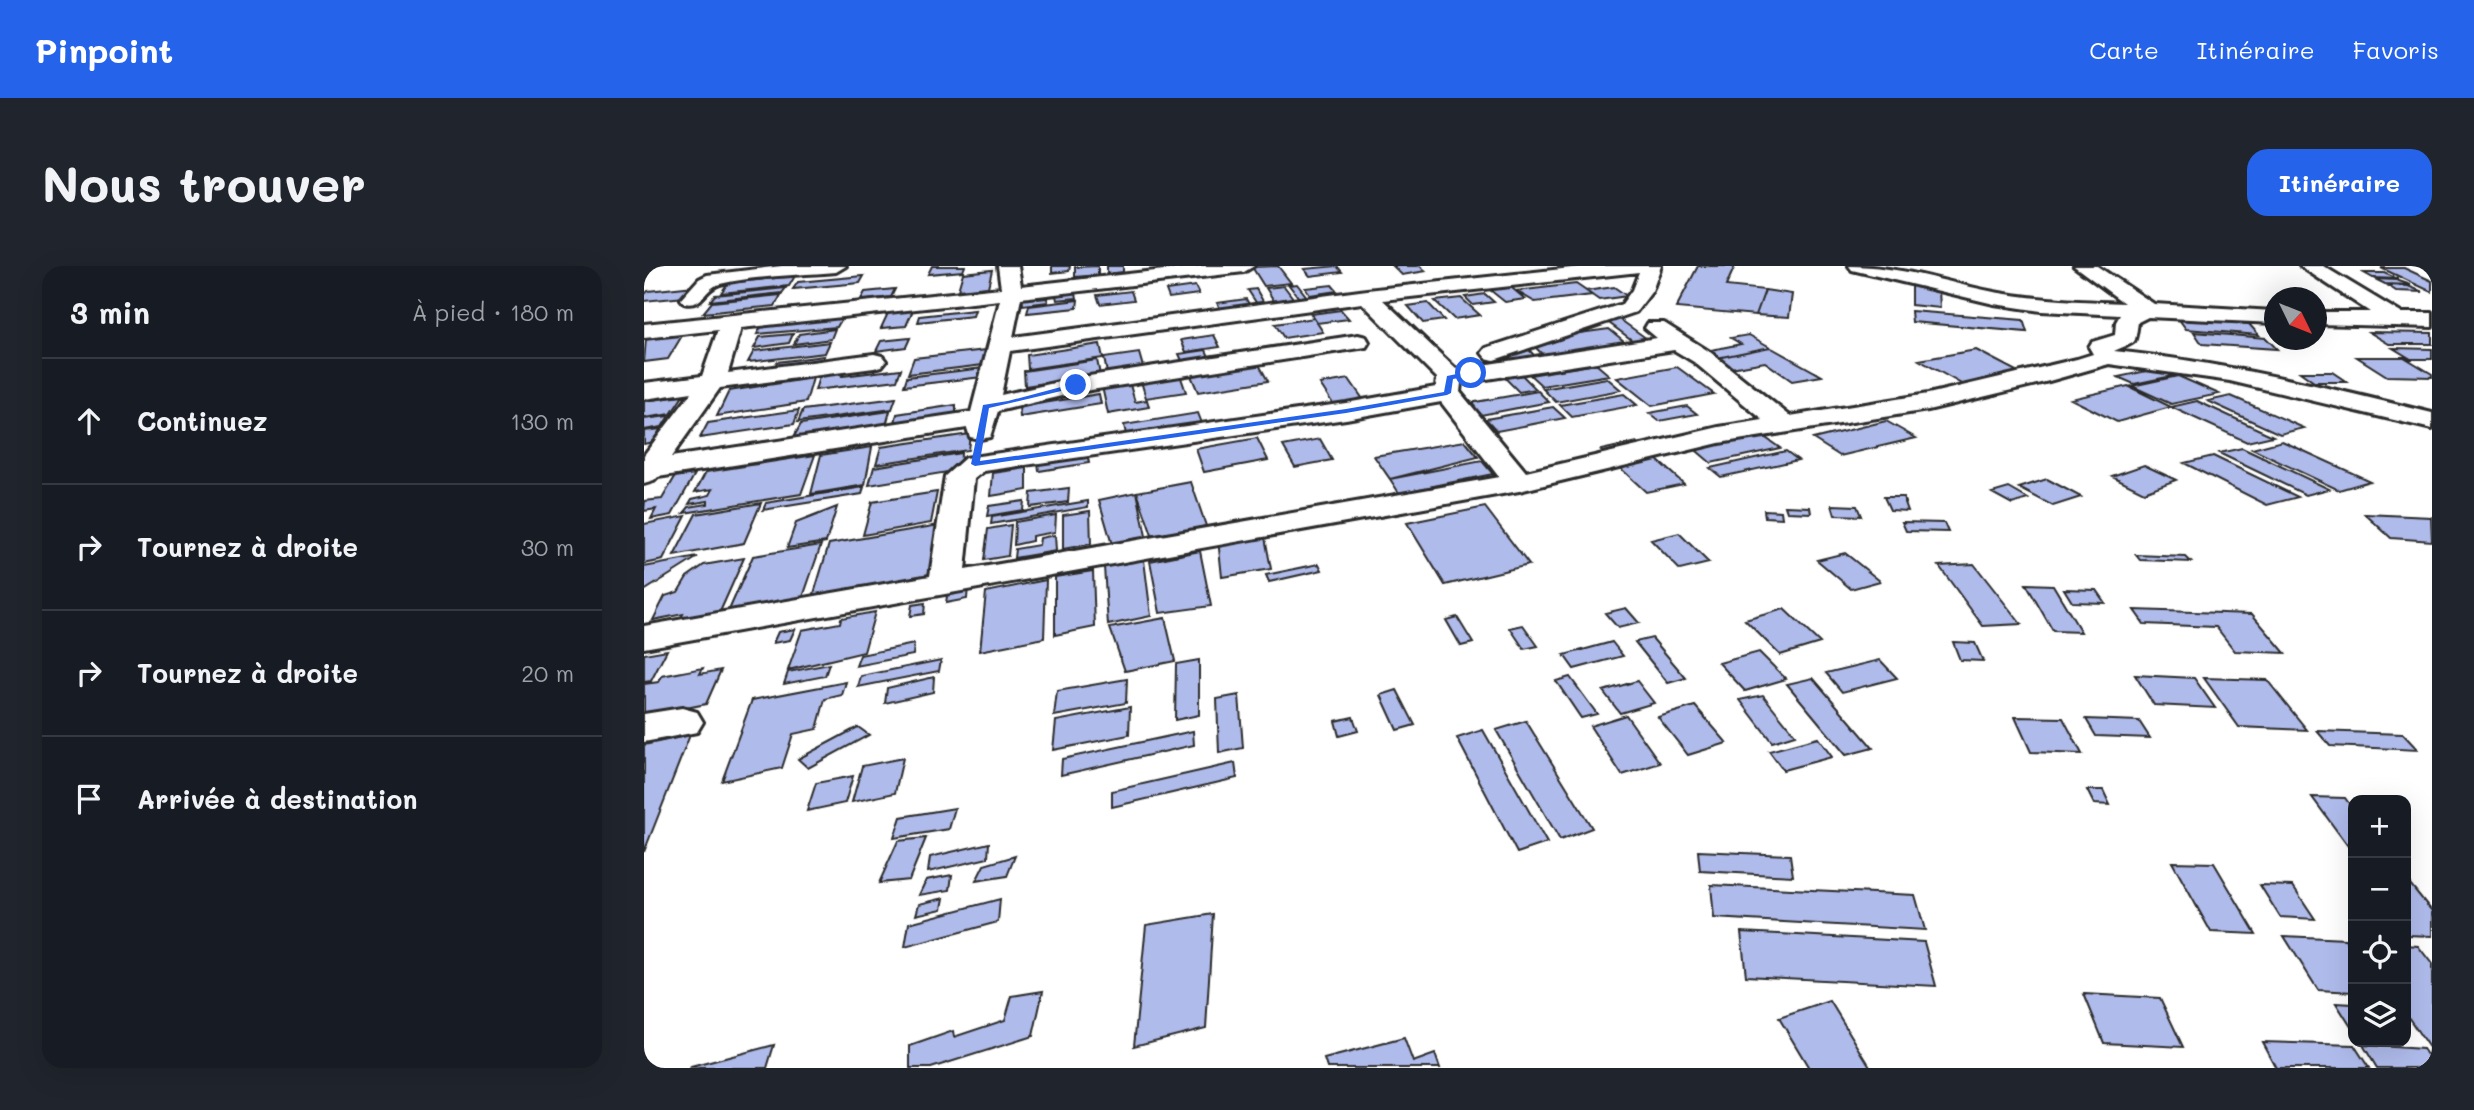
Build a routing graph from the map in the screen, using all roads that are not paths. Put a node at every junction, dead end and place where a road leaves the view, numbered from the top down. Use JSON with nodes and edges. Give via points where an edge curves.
{"nodes":[{"id":1,"x":836,"y":266,"type":"edge"},
{"id":2,"x":1008,"y":266,"type":"edge"},
{"id":3,"x":1244,"y":266,"type":"edge"},
{"id":4,"x":1643,"y":266,"type":"edge"},
{"id":5,"x":1651,"y":266,"type":"edge"},
{"id":6,"x":1859,"y":266,"type":"edge"},
{"id":7,"x":2084,"y":266,"type":"edge"},
{"id":8,"x":2310,"y":266,"type":"edge"},
{"id":9,"x":1012,"y":293,"type":"junction"},
{"id":10,"x":1367,"y":296,"type":"junction"},
{"id":11,"x":691,"y":299,"type":"dead end"},
{"id":12,"x":1629,"y":308,"type":"junction"},
{"id":13,"x":2148,"y":310,"type":"junction"},
{"id":14,"x":2264,"y":316,"type":"edge"},
{"id":15,"x":2327,"y":318,"type":"edge"},
{"id":16,"x":2394,"y":318,"type":"junction"},
{"id":17,"x":2432,"y":320,"type":"edge"},
{"id":18,"x":732,"y":322,"type":"junction"},
{"id":19,"x":644,"y":331,"type":"edge"},
{"id":20,"x":1358,"y":342,"type":"dead end"},
{"id":21,"x":1679,"y":342,"type":"junction"},
{"id":22,"x":998,"y":346,"type":"junction"},
{"id":23,"x":2107,"y":357,"type":"junction"},
{"id":24,"x":874,"y":362,"type":"dead end"},
{"id":25,"x":713,"y":381,"type":"junction"},
{"id":26,"x":1456,"y":381,"type":"junction"},
{"id":27,"x":644,"y":391,"type":"edge"},
{"id":28,"x":984,"y":412,"type":"junction"},
{"id":29,"x":2432,"y":421,"type":"edge"},
{"id":30,"x":1784,"y":424,"type":"junction"},
{"id":31,"x":975,"y":464,"type":"junction"},
{"id":32,"x":645,"y":471,"type":"edge"},
{"id":33,"x":1519,"y":482,"type":"junction"},
{"id":34,"x":946,"y":584,"type":"junction"},
{"id":35,"x":644,"y":637,"type":"edge"}],
"edges":[{"from":1,"to":11,"type":"street","via":[[713,279]]},
{"from":2,"to":9,"type":"street"},
{"from":3,"to":9,"type":"street"},
{"from":4,"to":10,"type":"street"},
{"from":5,"to":12,"type":"street","via":[[1642,291]]},
{"from":6,"to":13,"type":"street","via":[[1994,298]]},
{"from":7,"to":13,"type":"street"},
{"from":8,"to":16,"type":"street"},
{"from":9,"to":18,"type":"street"},
{"from":9,"to":22,"type":"street"},
{"from":10,"to":22,"type":"street"},
{"from":10,"to":26,"type":"street"},
{"from":12,"to":21,"type":"street"},
{"from":12,"to":26,"type":"street","via":[[1508,347],[1480,361]]},
{"from":13,"to":14,"type":"street"},
{"from":13,"to":23,"type":"street","via":[[2127,320],[2126,338],[2100,347]]},
{"from":15,"to":16,"type":"street"},
{"from":16,"to":17,"type":"street"},
{"from":18,"to":19,"type":"street"},
{"from":18,"to":25,"type":"street"},
{"from":20,"to":28,"type":"street","via":[[1076,385]]},
{"from":21,"to":26,"type":"street"},
{"from":21,"to":30,"type":"street"},
{"from":22,"to":28,"type":"street"},
{"from":23,"to":29,"type":"street","via":[[2311,390]]},
{"from":23,"to":30,"type":"street","via":[[2061,373],[1928,402]]},
{"from":24,"to":25,"type":"street"},
{"from":25,"to":27,"type":"street"},
{"from":25,"to":32,"type":"street"},
{"from":26,"to":31,"type":"street","via":[[1346,411]]},
{"from":26,"to":33,"type":"street"},
{"from":28,"to":31,"type":"street"},
{"from":28,"to":32,"type":"street"},
{"from":30,"to":33,"type":"street"},
{"from":31,"to":34,"type":"street","via":[[960,476]]},
{"from":33,"to":34,"type":"street"},
{"from":34,"to":35,"type":"street"}]}
